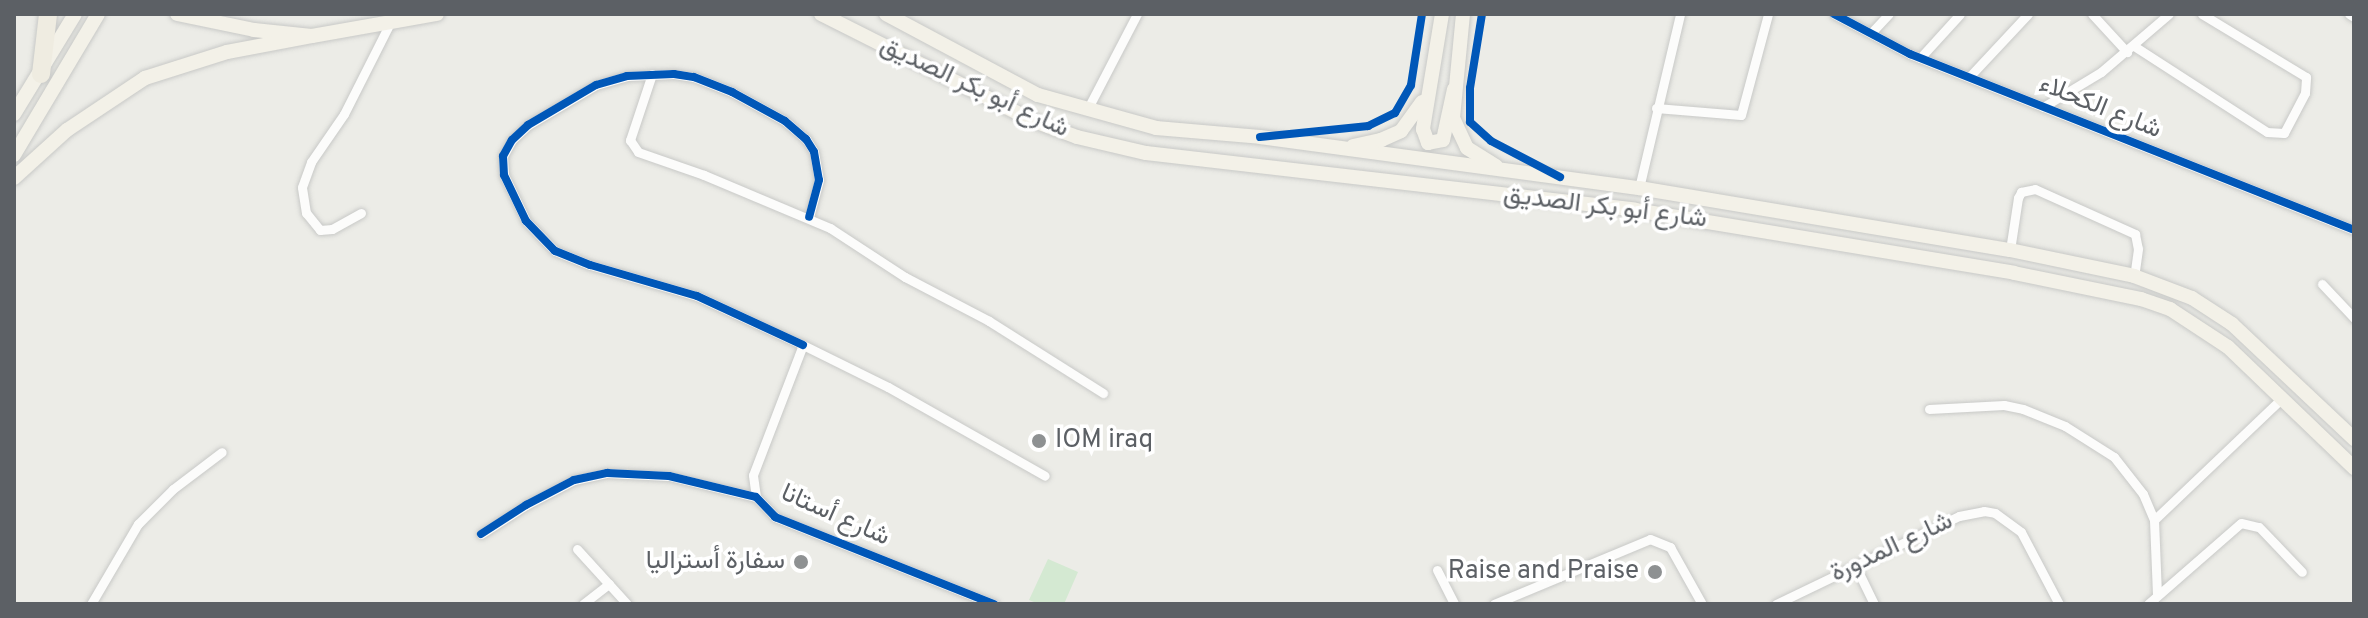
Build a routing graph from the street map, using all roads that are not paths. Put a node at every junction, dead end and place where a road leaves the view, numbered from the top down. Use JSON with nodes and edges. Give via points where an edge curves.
{"nodes":[{"id":1,"x":48,"y":14,"type":"edge"},
{"id":2,"x":75,"y":14,"type":"edge"},
{"id":3,"x":98,"y":14,"type":"edge"},
{"id":4,"x":177,"y":14,"type":"edge"},
{"id":5,"x":437,"y":14,"type":"edge"},
{"id":6,"x":821,"y":14,"type":"edge"},
{"id":7,"x":886,"y":14,"type":"edge"},
{"id":8,"x":1137,"y":14,"type":"edge"},
{"id":9,"x":1442,"y":14,"type":"edge"},
{"id":10,"x":1463,"y":14,"type":"edge"},
{"id":11,"x":1680,"y":14,"type":"edge"},
{"id":12,"x":1768,"y":14,"type":"edge"},
{"id":13,"x":1834,"y":14,"type":"edge"},
{"id":14,"x":1889,"y":14,"type":"edge"},
{"id":15,"x":1960,"y":14,"type":"edge"},
{"id":16,"x":2028,"y":14,"type":"edge"},
{"id":17,"x":2092,"y":14,"type":"edge"},
{"id":18,"x":2169,"y":14,"type":"edge"},
{"id":19,"x":2202,"y":14,"type":"edge"},
{"id":20,"x":390,"y":23,"type":"junction"},
{"id":21,"x":1871,"y":33,"type":"junction"},
{"id":22,"x":312,"y":36,"type":"junction"},
{"id":23,"x":2131,"y":49,"type":"junction"},
{"id":24,"x":1920,"y":58,"type":"junction"},
{"id":25,"x":41,"y":74,"type":"junction"},
{"id":26,"x":652,"y":74,"type":"junction"},
{"id":27,"x":1970,"y":76,"type":"junction"},
{"id":28,"x":1430,"y":88,"type":"junction"},
{"id":29,"x":1454,"y":89,"type":"junction"},
{"id":30,"x":2043,"y":107,"type":"junction"},
{"id":31,"x":1656,"y":108,"type":"junction"},
{"id":32,"x":1087,"y":111,"type":"junction"},
{"id":33,"x":14,"y":114,"type":"edge"},
{"id":34,"x":1339,"y":147,"type":"junction"},
{"id":35,"x":14,"y":155,"type":"edge"},
{"id":36,"x":1511,"y":172,"type":"junction"},
{"id":37,"x":14,"y":178,"type":"edge"},
{"id":38,"x":1639,"y":188,"type":"junction"},
{"id":39,"x":361,"y":213,"type":"dead end"},
{"id":40,"x":809,"y":217,"type":"junction"},
{"id":41,"x":2354,"y":230,"type":"edge"},
{"id":42,"x":2010,"y":250,"type":"junction"},
{"id":43,"x":2134,"y":276,"type":"junction"},
{"id":44,"x":2322,"y":284,"type":"dead end"},
{"id":45,"x":2354,"y":318,"type":"edge"},
{"id":46,"x":803,"y":345,"type":"junction"},
{"id":47,"x":1103,"y":393,"type":"dead end"},
{"id":48,"x":2283,"y":397,"type":"junction"},
{"id":49,"x":1929,"y":409,"type":"dead end"},
{"id":50,"x":2354,"y":439,"type":"edge"},
{"id":51,"x":222,"y":452,"type":"dead end"},
{"id":52,"x":2354,"y":468,"type":"edge"},
{"id":53,"x":1045,"y":476,"type":"dead end"},
{"id":54,"x":756,"y":497,"type":"junction"},
{"id":55,"x":2154,"y":520,"type":"junction"},
{"id":56,"x":481,"y":534,"type":"dead end"},
{"id":57,"x":577,"y":549,"type":"dead end"},
{"id":58,"x":1855,"y":565,"type":"junction"},
{"id":59,"x":1437,"y":570,"type":"dead end"},
{"id":60,"x":2302,"y":572,"type":"dead end"},
{"id":61,"x":609,"y":584,"type":"junction"},
{"id":62,"x":2157,"y":594,"type":"junction"},
{"id":63,"x":91,"y":604,"type":"edge"},
{"id":64,"x":583,"y":604,"type":"edge"},
{"id":65,"x":627,"y":604,"type":"edge"},
{"id":66,"x":994,"y":604,"type":"edge"},
{"id":67,"x":1454,"y":604,"type":"edge"},
{"id":68,"x":1494,"y":604,"type":"edge"},
{"id":69,"x":1702,"y":604,"type":"edge"},
{"id":70,"x":1776,"y":604,"type":"edge"},
{"id":71,"x":1874,"y":604,"type":"edge"},
{"id":72,"x":2059,"y":604,"type":"edge"},
{"id":73,"x":2148,"y":604,"type":"edge"}],
"edges":[{"from":1,"to":25,"type":"highway"},
{"from":2,"to":25,"type":"main road"},
{"from":3,"to":35,"type":"main road"},
{"from":4,"to":22,"type":"main road"},
{"from":5,"to":20,"type":"main road"},
{"from":6,"to":48,"type":"main road","name":"شارع أبو بكر الصديق","via":[[1034,121],[1146,153],[1635,210],[2104,289],[2187,319],[2228,347]]},
{"from":7,"to":32,"type":"main road","name":"شارع أبو بكر الصديق","via":[[1038,95]]},
{"from":8,"to":32,"type":"street"},
{"from":9,"to":28,"type":"main road"},
{"from":10,"to":29,"type":"main road"},
{"from":11,"to":31,"type":"street"},
{"from":12,"to":31,"type":"street","via":[[1741,115]]},
{"from":13,"to":21,"type":"street","name":"شارع الكحلاء"},
{"from":14,"to":21,"type":"street"},
{"from":15,"to":24,"type":"street"},
{"from":16,"to":27,"type":"street"},
{"from":17,"to":23,"type":"street"},
{"from":18,"to":23,"type":"street"},
{"from":19,"to":23,"type":"street","via":[[2306,77],[2305,93],[2288,130],[2280,135],[2267,132]]},
{"from":20,"to":22,"type":"main road"},
{"from":20,"to":39,"type":"street","via":[[302,187],[306,213],[320,230]]},
{"from":21,"to":24,"type":"street","name":"شارع الكحلاء"},
{"from":22,"to":37,"type":"main road","via":[[227,52],[145,78],[67,130]]},
{"from":23,"to":30,"type":"street"},
{"from":24,"to":27,"type":"street","name":"شارع الكحلاء"},
{"from":25,"to":33,"type":"main road"},
{"from":26,"to":40,"type":"street","via":[[713,83],[796,129],[818,166]]},
{"from":26,"to":40,"type":"street","via":[[631,135],[634,149]]},
{"from":26,"to":46,"type":"street","via":[[596,85],[512,140],[503,156],[504,175],[526,221],[538,237],[567,257],[697,296]]},
{"from":27,"to":30,"type":"street","name":"شارع الكحلاء"},
{"from":28,"to":29,"type":"main road","via":[[1422,135],[1434,145],[1445,135]]},
{"from":28,"to":34,"type":"main road","via":[[1401,131]]},
{"from":29,"to":36,"type":"main road","via":[[1453,118],[1463,143],[1482,160]]},
{"from":30,"to":41,"type":"street","name":"شارع الكحلاء"},
{"from":31,"to":38,"type":"street"},
{"from":32,"to":34,"type":"main road","name":"شارع أبو بكر الصديق","via":[[1156,128]]},
{"from":34,"to":36,"type":"main road","name":"شارع أبو بكر الصديق"},
{"from":36,"to":38,"type":"main road","name":"شارع أبو بكر الصديق"},
{"from":38,"to":42,"type":"main road","name":"شارع أبو بكر الصديق"},
{"from":40,"to":47,"type":"street"},
{"from":42,"to":43,"type":"main road","name":"شارع أبو بكر الصديق"},
{"from":42,"to":43,"type":"street","via":[[2018,198],[2035,189],[2135,234]]},
{"from":43,"to":50,"type":"main road","name":"شارع أبو بكر الصديق","via":[[2192,298],[2232,324]]},
{"from":44,"to":45,"type":"street"},
{"from":46,"to":53,"type":"street"},
{"from":46,"to":54,"type":"street","via":[[753,475]]},
{"from":48,"to":52,"type":"main road","name":"شارع أبو بكر الصديق"},
{"from":48,"to":55,"type":"street"},
{"from":49,"to":55,"type":"street","via":[[2004,405],[2065,426],[2101,447],[2129,473]]},
{"from":51,"to":63,"type":"street","via":[[138,524]]},
{"from":54,"to":56,"type":"street","name":"شارع أستانا","via":[[669,476],[607,473],[574,480]]},
{"from":54,"to":66,"type":"street","name":"شارع أستانا","via":[[775,517]]},
{"from":55,"to":62,"type":"street"},
{"from":57,"to":61,"type":"street"},
{"from":58,"to":70,"type":"street","name":"شارع المدورة"},
{"from":58,"to":71,"type":"street"},
{"from":58,"to":72,"type":"street","name":"شارع المدورة","via":[[1959,516],[1995,513],[2021,532]]},
{"from":59,"to":67,"type":"street"},
{"from":60,"to":62,"type":"street","via":[[2259,527],[2247,522],[2233,527]]},
{"from":61,"to":64,"type":"street"},
{"from":61,"to":65,"type":"street"},
{"from":62,"to":73,"type":"street"},
{"from":68,"to":69,"type":"street","via":[[1650,539],[1670,547]]}]}
